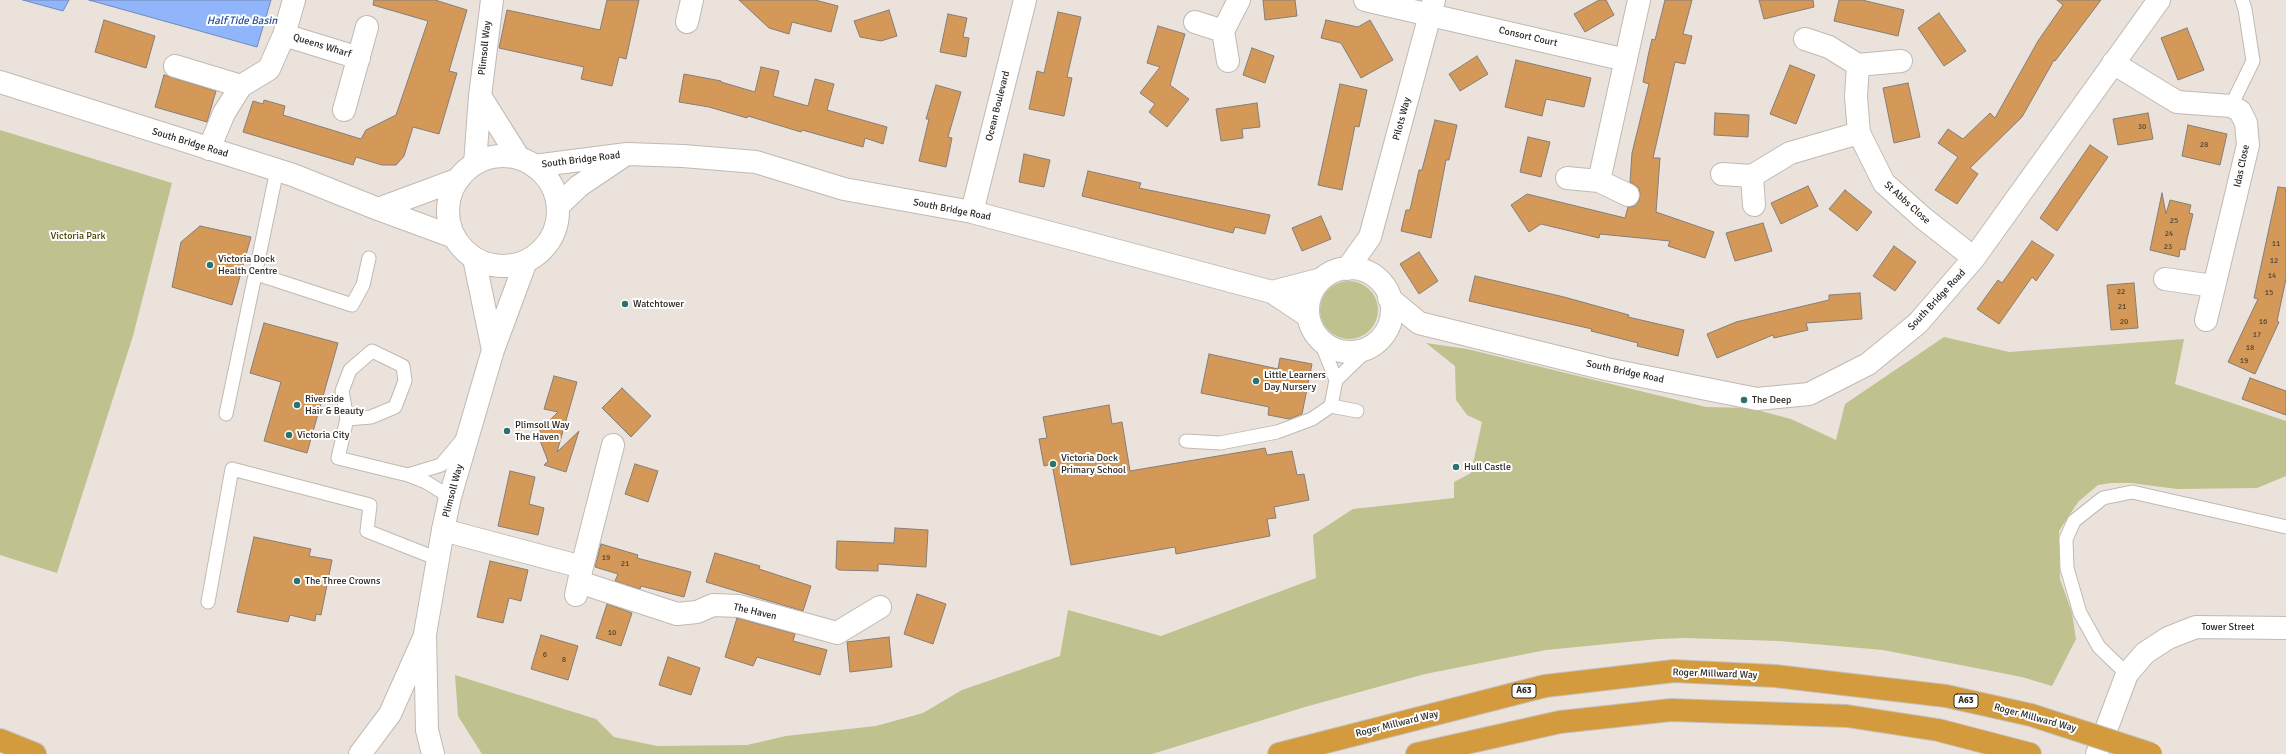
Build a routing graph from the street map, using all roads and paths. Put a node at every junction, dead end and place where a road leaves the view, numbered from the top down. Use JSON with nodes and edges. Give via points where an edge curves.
{"nodes":[{"id":1,"x":294,"y":0,"type":"edge"},
{"id":2,"x":492,"y":0,"type":"edge"},
{"id":3,"x":692,"y":0,"type":"edge"},
{"id":4,"x":1025,"y":0,"type":"edge"},
{"id":5,"x":1239,"y":0,"type":"edge"},
{"id":6,"x":1365,"y":0,"type":"edge"},
{"id":7,"x":1639,"y":0,"type":"edge"},
{"id":8,"x":2159,"y":0,"type":"edge"},
{"id":9,"x":2242,"y":0,"type":"edge"},
{"id":10,"x":1432,"y":7,"type":"edge"},
{"id":11,"x":687,"y":22,"type":"dead end"},
{"id":12,"x":1195,"y":22,"type":"dead end"},
{"id":13,"x":367,"y":27,"type":"dead end"},
{"id":14,"x":1223,"y":32,"type":"junction"},
{"id":15,"x":284,"y":35,"type":"junction"},
{"id":16,"x":1805,"y":39,"type":"dead end"},
{"id":17,"x":359,"y":58,"type":"junction"},
{"id":18,"x":1626,"y":60,"type":"junction"},
{"id":19,"x":1228,"y":61,"type":"dead end"},
{"id":20,"x":1901,"y":61,"type":"dead end"},
{"id":21,"x":2113,"y":63,"type":"junction"},
{"id":22,"x":1858,"y":65,"type":"junction"},
{"id":23,"x":175,"y":66,"type":"dead end"},
{"id":24,"x":0,"y":82,"type":"edge"},
{"id":25,"x":241,"y":86,"type":"junction"},
{"id":26,"x":480,"y":96,"type":"junction"},
{"id":27,"x":2230,"y":106,"type":"junction"},
{"id":28,"x":344,"y":110,"type":"dead end"},
{"id":29,"x":1859,"y":133,"type":"junction"},
{"id":30,"x":209,"y":149,"type":"junction"},
{"id":31,"x":628,"y":154,"type":"junction"},
{"id":32,"x":527,"y":162,"type":"junction"},
{"id":33,"x":475,"y":164,"type":"junction"},
{"id":34,"x":277,"y":170,"type":"junction"},
{"id":35,"x":1722,"y":174,"type":"dead end"},
{"id":36,"x":1752,"y":176,"type":"junction"},
{"id":37,"x":1567,"y":178,"type":"dead end"},
{"id":38,"x":459,"y":179,"type":"junction"},
{"id":39,"x":1599,"y":181,"type":"junction"},
{"id":40,"x":1628,"y":195,"type":"dead end"},
{"id":41,"x":1754,"y":205,"type":"dead end"},
{"id":42,"x":558,"y":206,"type":"junction"},
{"id":43,"x":378,"y":209,"type":"junction"},
{"id":44,"x":972,"y":212,"type":"junction"},
{"id":45,"x":454,"y":237,"type":"junction"},
{"id":46,"x":1370,"y":237,"type":"junction"},
{"id":47,"x":369,"y":258,"type":"dead end"},
{"id":48,"x":474,"y":258,"type":"junction"},
{"id":49,"x":1974,"y":258,"type":"junction"},
{"id":50,"x":526,"y":261,"type":"junction"},
{"id":51,"x":1347,"y":269,"type":"junction"},
{"id":52,"x":257,"y":274,"type":"junction"},
{"id":53,"x":2165,"y":278,"type":"dead end"},
{"id":54,"x":1322,"y":279,"type":"junction"},
{"id":55,"x":2213,"y":286,"type":"junction"},
{"id":56,"x":1386,"y":291,"type":"junction"},
{"id":57,"x":1272,"y":292,"type":"junction"},
{"id":58,"x":1308,"y":316,"type":"junction"},
{"id":59,"x":2206,"y":320,"type":"dead end"},
{"id":60,"x":1419,"y":323,"type":"junction"},
{"id":61,"x":1320,"y":340,"type":"junction"},
{"id":62,"x":1377,"y":341,"type":"junction"},
{"id":63,"x":493,"y":350,"type":"junction"},
{"id":64,"x":1336,"y":380,"type":"junction"},
{"id":65,"x":1331,"y":406,"type":"junction"},
{"id":66,"x":1358,"y":411,"type":"dead end"},
{"id":67,"x":226,"y":414,"type":"dead end"},
{"id":68,"x":347,"y":419,"type":"junction"},
{"id":69,"x":470,"y":427,"type":"junction"},
{"id":70,"x":1186,"y":441,"type":"dead end"},
{"id":71,"x":613,"y":445,"type":"dead end"},
{"id":72,"x":408,"y":475,"type":"junction"},
{"id":73,"x":450,"y":497,"type":"junction"},
{"id":74,"x":2286,"y":527,"type":"edge"},
{"id":75,"x":443,"y":530,"type":"junction"},
{"id":76,"x":438,"y":558,"type":"junction"},
{"id":77,"x":579,"y":581,"type":"junction"},
{"id":78,"x":208,"y":602,"type":"dead end"},
{"id":79,"x":880,"y":608,"type":"dead end"},
{"id":80,"x":2286,"y":628,"type":"edge"},
{"id":81,"x":425,"y":634,"type":"junction"},
{"id":82,"x":2127,"y":674,"type":"junction"},
{"id":83,"x":0,"y":740,"type":"edge"},
{"id":84,"x":35,"y":754,"type":"edge"},
{"id":85,"x":360,"y":754,"type":"edge"},
{"id":86,"x":433,"y":754,"type":"edge"},
{"id":87,"x":1279,"y":754,"type":"edge"},
{"id":88,"x":1417,"y":754,"type":"edge"},
{"id":89,"x":2030,"y":754,"type":"edge"},
{"id":90,"x":2097,"y":754,"type":"edge"},
{"id":91,"x":2151,"y":754,"type":"edge"}],
"edges":[{"from":1,"to":15,"type":"street","name":"Queens Wharf"},
{"from":2,"to":26,"type":"street","name":"Plimsoll Way"},
{"from":3,"to":11,"type":"street"},
{"from":4,"to":44,"type":"street","name":"Ocean Boulevard"},
{"from":5,"to":14,"type":"street"},
{"from":6,"to":10,"type":"street","name":"Consort Court"},
{"from":7,"to":18,"type":"street"},
{"from":8,"to":21,"type":"street","name":"South Bridge Road"},
{"from":9,"to":27,"type":"lane","via":[[2253,61]]},
{"from":10,"to":18,"type":"street","name":"Consort Court"},
{"from":10,"to":46,"type":"street","name":"Pilots Way"},
{"from":12,"to":14,"type":"street"},
{"from":13,"to":17,"type":"street","name":"Queens Wharf"},
{"from":14,"to":19,"type":"street"},
{"from":15,"to":17,"type":"street","name":"Queens Wharf"},
{"from":15,"to":25,"type":"street","name":"Queens Wharf","via":[[269,69]]},
{"from":16,"to":22,"type":"street","via":[[1829,47]]},
{"from":17,"to":28,"type":"street","name":"Queens Wharf"},
{"from":18,"to":39,"type":"street"},
{"from":20,"to":22,"type":"street"},
{"from":21,"to":27,"type":"street","via":[[2177,102]]},
{"from":21,"to":49,"type":"street","name":"South Bridge Road"},
{"from":22,"to":29,"type":"street","name":"St Abbs Close","via":[[1856,97]]},
{"from":23,"to":25,"type":"street"},
{"from":24,"to":30,"type":"street","name":"South Bridge Road"},
{"from":25,"to":30,"type":"street","name":"Queens Wharf","via":[[224,113]]},
{"from":26,"to":32,"type":"street"},
{"from":26,"to":33,"type":"street","name":"Plimsoll Way"},
{"from":27,"to":55,"type":"street","name":"Idas Close","via":[[2240,111],[2246,123],[2248,145]]},
{"from":29,"to":36,"type":"street","via":[[1790,154]]},
{"from":29,"to":49,"type":"street","name":"St Abbs Close","via":[[1884,183]]},
{"from":30,"to":34,"type":"street","name":"South Bridge Road"},
{"from":31,"to":32,"type":"street","name":"South Bridge Road"},
{"from":31,"to":42,"type":"street","name":"South Bridge Road","via":[[579,186]]},
{"from":31,"to":44,"type":"street","name":"South Bridge Road","via":[[756,162],[844,189]]},
{"from":32,"to":33,"type":"street","via":[[504,156],[489,158]]},
{"from":32,"to":42,"type":"street","via":[[546,177],[554,190]]},
{"from":33,"to":38,"type":"street"},
{"from":34,"to":43,"type":"street","name":"South Bridge Road"},
{"from":34,"to":52,"type":"lane"},
{"from":35,"to":36,"type":"street"},
{"from":36,"to":41,"type":"street"},
{"from":37,"to":39,"type":"street"},
{"from":38,"to":43,"type":"street"},
{"from":38,"to":45,"type":"street","via":[[448,207]]},
{"from":39,"to":40,"type":"street"},
{"from":42,"to":50,"type":"street","via":[[557,223],[551,239],[540,252]]},
{"from":43,"to":45,"type":"street","name":"South Bridge Road"},
{"from":44,"to":57,"type":"street","name":"South Bridge Road"},
{"from":45,"to":48,"type":"street"},
{"from":46,"to":51,"type":"street","name":"Pilots Way"},
{"from":46,"to":56,"type":"street"},
{"from":47,"to":52,"type":"lane","via":[[362,285],[352,305]]},
{"from":48,"to":50,"type":"street","via":[[491,264],[509,266]]},
{"from":48,"to":63,"type":"street","name":"Plimsoll Way"},
{"from":49,"to":60,"type":"street","name":"South Bridge Road","via":[[1918,323],[1868,364],[1809,394],[1757,399],[1606,369]]},
{"from":50,"to":63,"type":"street","name":"Plimsoll Way"},
{"from":51,"to":54,"type":"street","via":[[1333,272]]},
{"from":51,"to":56,"type":"street","via":[[1360,270],[1373,276]]},
{"from":52,"to":67,"type":"lane"},
{"from":53,"to":55,"type":"street"},
{"from":54,"to":57,"type":"street","name":"South Bridge Road"},
{"from":54,"to":58,"type":"street","via":[[1313,290],[1308,303]]},
{"from":55,"to":59,"type":"street","name":"Idas Close"},
{"from":56,"to":60,"type":"street","name":"South Bridge Road"},
{"from":56,"to":62,"type":"street","via":[[1392,311],[1389,325]]},
{"from":57,"to":58,"type":"street","name":"South Bridge Road"},
{"from":58,"to":61,"type":"street","via":[[1312,329]]},
{"from":60,"to":62,"type":"street"},
{"from":61,"to":62,"type":"street","via":[[1332,348],[1345,352],[1359,351]]},
{"from":61,"to":64,"type":"lane"},
{"from":62,"to":64,"type":"lane"},
{"from":63,"to":69,"type":"street","name":"Plimsoll Way"},
{"from":64,"to":65,"type":"lane"},
{"from":65,"to":66,"type":"lane"},
{"from":65,"to":70,"type":"lane","via":[[1312,419],[1277,432],[1220,443]]},
{"from":68,"to":68,"type":"lane","via":[[342,391],[350,370],[372,351],[403,366],[405,381],[395,408],[371,417]]},
{"from":68,"to":72,"type":"lane","via":[[338,458]]},
{"from":69,"to":72,"type":"lane","via":[[441,465]]},
{"from":69,"to":73,"type":"street","name":"Plimsoll Way"},
{"from":71,"to":77,"type":"street"},
{"from":72,"to":73,"type":"lane","via":[[426,482]]},
{"from":73,"to":75,"type":"street","name":"Plimsoll Way"},
{"from":74,"to":82,"type":"lane","via":[[2132,492],[2103,498],[2074,521],[2066,539],[2067,568],[2080,613],[2099,647]]},
{"from":75,"to":76,"type":"street","name":"Plimsoll Way"},
{"from":75,"to":77,"type":"street","name":"The Haven"},
{"from":76,"to":78,"type":"lane","via":[[367,531],[370,505],[232,469]]},
{"from":76,"to":81,"type":"street","name":"Plimsoll Way"},
{"from":77,"to":79,"type":"street","name":"The Haven","via":[[677,614],[697,612],[713,606],[739,606],[837,633]]},
{"from":80,"to":82,"type":"street","name":"Tower Street","via":[[2196,627],[2168,638],[2145,653]]},
{"from":81,"to":85,"type":"street","name":"Plimsoll Way","via":[[390,714]]},
{"from":81,"to":86,"type":"street","name":"Plimsoll Way","via":[[427,730]]},
{"from":82,"to":90,"type":"street","name":"Tower Street"},
{"from":83,"to":84,"type":"highway"},
{"from":87,"to":91,"type":"highway","name":"Roger Millward Way","number":"A63","bridge":true,"via":[[1545,686],[1674,671],[1776,676],[1946,696],[2031,715]]},
{"from":88,"to":89,"type":"highway","via":[[1560,722],[1671,710],[1846,716],[1938,730]]}]}
